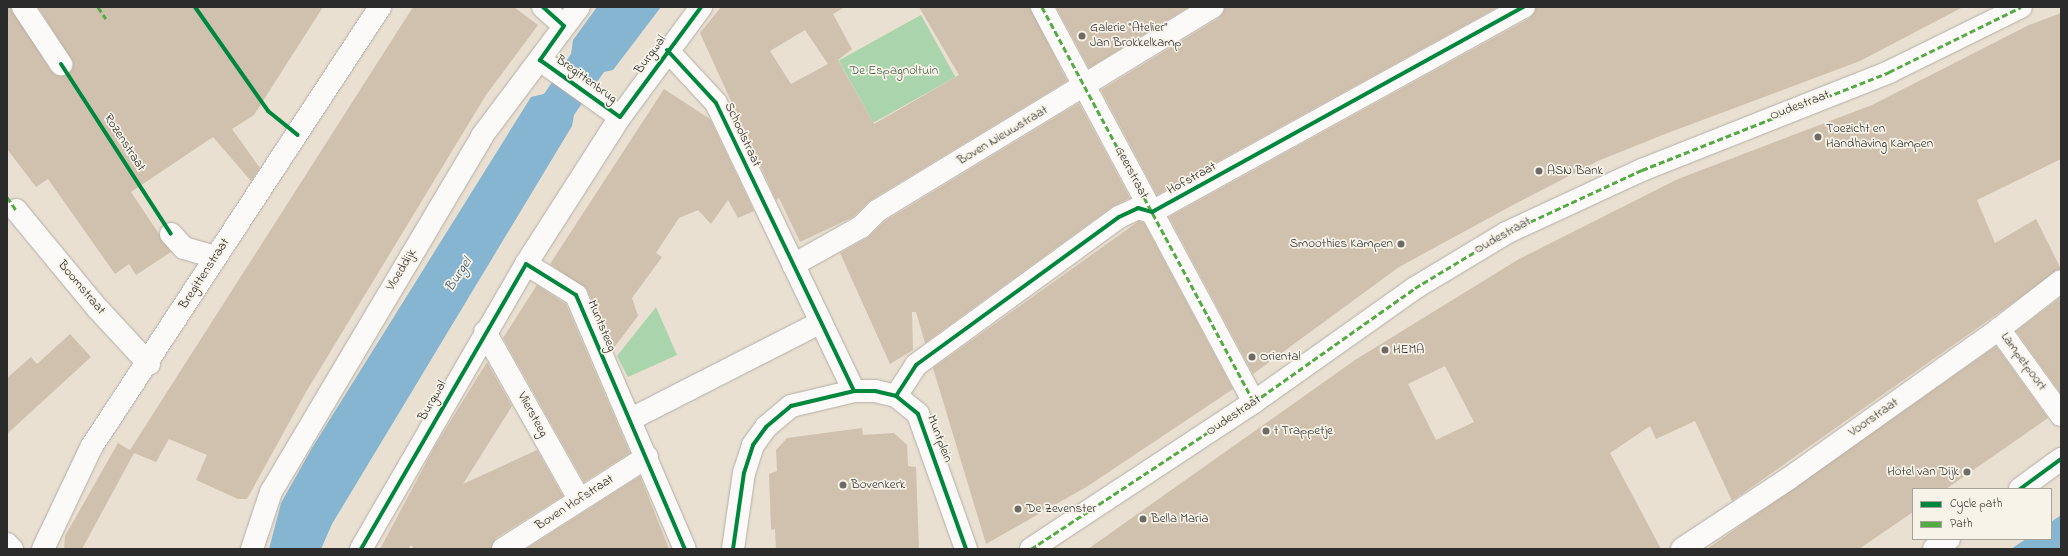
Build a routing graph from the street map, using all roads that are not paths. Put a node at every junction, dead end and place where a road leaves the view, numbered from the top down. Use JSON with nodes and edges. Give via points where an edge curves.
{"nodes":[{"id":1,"x":23,"y":7,"type":"edge"},
{"id":2,"x":380,"y":7,"type":"edge"},
{"id":3,"x":543,"y":7,"type":"edge"},
{"id":4,"x":579,"y":7,"type":"edge"},
{"id":5,"x":701,"y":7,"type":"edge"},
{"id":6,"x":1042,"y":7,"type":"edge"},
{"id":7,"x":1213,"y":7,"type":"edge"},
{"id":8,"x":1524,"y":7,"type":"edge"},
{"id":9,"x":2020,"y":7,"type":"edge"},
{"id":10,"x":564,"y":26,"type":"junction"},
{"id":11,"x":667,"y":50,"type":"junction"},
{"id":12,"x":61,"y":64,"type":"dead end"},
{"id":13,"x":547,"y":64,"type":"junction"},
{"id":14,"x":1085,"y":87,"type":"junction"},
{"id":15,"x":620,"y":117,"type":"junction"},
{"id":16,"x":16,"y":210,"type":"dead end"},
{"id":17,"x":1152,"y":212,"type":"junction"},
{"id":18,"x":171,"y":234,"type":"dead end"},
{"id":19,"x":215,"y":257,"type":"junction"},
{"id":20,"x":526,"y":264,"type":"junction"},
{"id":21,"x":793,"y":265,"type":"junction"},
{"id":22,"x":2061,"y":281,"type":"edge"},
{"id":23,"x":821,"y":322,"type":"junction"},
{"id":24,"x":1999,"y":329,"type":"junction"},
{"id":25,"x":484,"y":332,"type":"junction"},
{"id":26,"x":149,"y":364,"type":"junction"},
{"id":27,"x":854,"y":391,"type":"junction"},
{"id":28,"x":896,"y":396,"type":"junction"},
{"id":29,"x":1254,"y":402,"type":"junction"},
{"id":30,"x":2061,"y":415,"type":"edge"},
{"id":31,"x":631,"y":419,"type":"junction"},
{"id":32,"x":647,"y":457,"type":"junction"},
{"id":33,"x":2061,"y":459,"type":"edge"},
{"id":34,"x":2021,"y":488,"type":"edge"},
{"id":35,"x":579,"y":499,"type":"junction"},
{"id":36,"x":1948,"y":540,"type":"edge"},
{"id":37,"x":7,"y":544,"type":"edge"},
{"id":38,"x":12,"y":549,"type":"edge"},
{"id":39,"x":43,"y":549,"type":"edge"},
{"id":40,"x":252,"y":549,"type":"edge"},
{"id":41,"x":361,"y":549,"type":"edge"},
{"id":42,"x":504,"y":549,"type":"edge"},
{"id":43,"x":685,"y":549,"type":"edge"},
{"id":44,"x":733,"y":549,"type":"edge"},
{"id":45,"x":966,"y":549,"type":"edge"},
{"id":46,"x":1031,"y":549,"type":"edge"},
{"id":47,"x":1682,"y":549,"type":"edge"},
{"id":48,"x":1934,"y":549,"type":"edge"}],
"edges":[{"from":1,"to":12,"type":"street"},
{"from":2,"to":19,"type":"street","name":"Bregittenstraat"},
{"from":3,"to":10,"type":"street"},
{"from":4,"to":10,"type":"street","name":"Vloeddijk"},
{"from":5,"to":11,"type":"street","name":"Burgwal"},
{"from":6,"to":14,"type":"street","name":"Geerstraat"},
{"from":7,"to":14,"type":"street","name":"Boven Nieuwstraat"},
{"from":8,"to":17,"type":"street","name":"Hofstraat"},
{"from":9,"to":29,"type":"street","name":"Oudestraat","via":[[1889,72],[1642,170],[1506,233],[1415,288]]},
{"from":10,"to":13,"type":"street","name":"Vloeddijk"},
{"from":11,"to":15,"type":"street","name":"Burgwal"},
{"from":11,"to":21,"type":"street","name":"Schoolstraat","via":[[716,103]]},
{"from":13,"to":15,"type":"street","name":"Bregittenbrug"},
{"from":13,"to":40,"type":"street","name":"Vloeddijk","via":[[482,136],[271,492]]},
{"from":14,"to":17,"type":"street","name":"Geerstraat"},
{"from":14,"to":21,"type":"street","name":"Boven Nieuwstraat"},
{"from":15,"to":20,"type":"street","name":"Burgwal"},
{"from":16,"to":26,"type":"street","name":"Boomstraat","via":[[98,309]]},
{"from":17,"to":28,"type":"street","via":[[1138,208],[1089,238],[916,365]]},
{"from":17,"to":29,"type":"street","name":"Geerstraat"},
{"from":18,"to":19,"type":"street","via":[[184,248]]},
{"from":19,"to":26,"type":"street","name":"Bregittenstraat"},
{"from":20,"to":25,"type":"street","name":"Burgwal"},
{"from":20,"to":31,"type":"street","name":"Muntsteeg","via":[[576,295]]},
{"from":21,"to":23,"type":"street","name":"Schoolstraat"},
{"from":22,"to":24,"type":"street","name":"Voorstraat"},
{"from":23,"to":27,"type":"street","name":"Schoolstraat"},
{"from":23,"to":31,"type":"street"},
{"from":24,"to":30,"type":"street","name":"Lampetpoort"},
{"from":24,"to":47,"type":"street","name":"Voorstraat"},
{"from":25,"to":35,"type":"street","name":"Vliersteeg"},
{"from":25,"to":41,"type":"street","name":"Burgwal"},
{"from":26,"to":39,"type":"street","name":"Bregittenstraat","via":[[92,446]]},
{"from":27,"to":28,"type":"street"},
{"from":27,"to":44,"type":"street","via":[[791,406],[766,427],[753,445],[744,473]]},
{"from":28,"to":45,"type":"street","name":"Muntplein","via":[[918,414]]},
{"from":29,"to":46,"type":"street","name":"Oudestraat"},
{"from":31,"to":32,"type":"street"},
{"from":32,"to":35,"type":"street","name":"Boven Hofstraat"},
{"from":32,"to":43,"type":"street"},
{"from":33,"to":34,"type":"street"},
{"from":35,"to":42,"type":"street","name":"Boven Hofstraat"},
{"from":36,"to":48,"type":"street"},
{"from":37,"to":38,"type":"street"}]}
